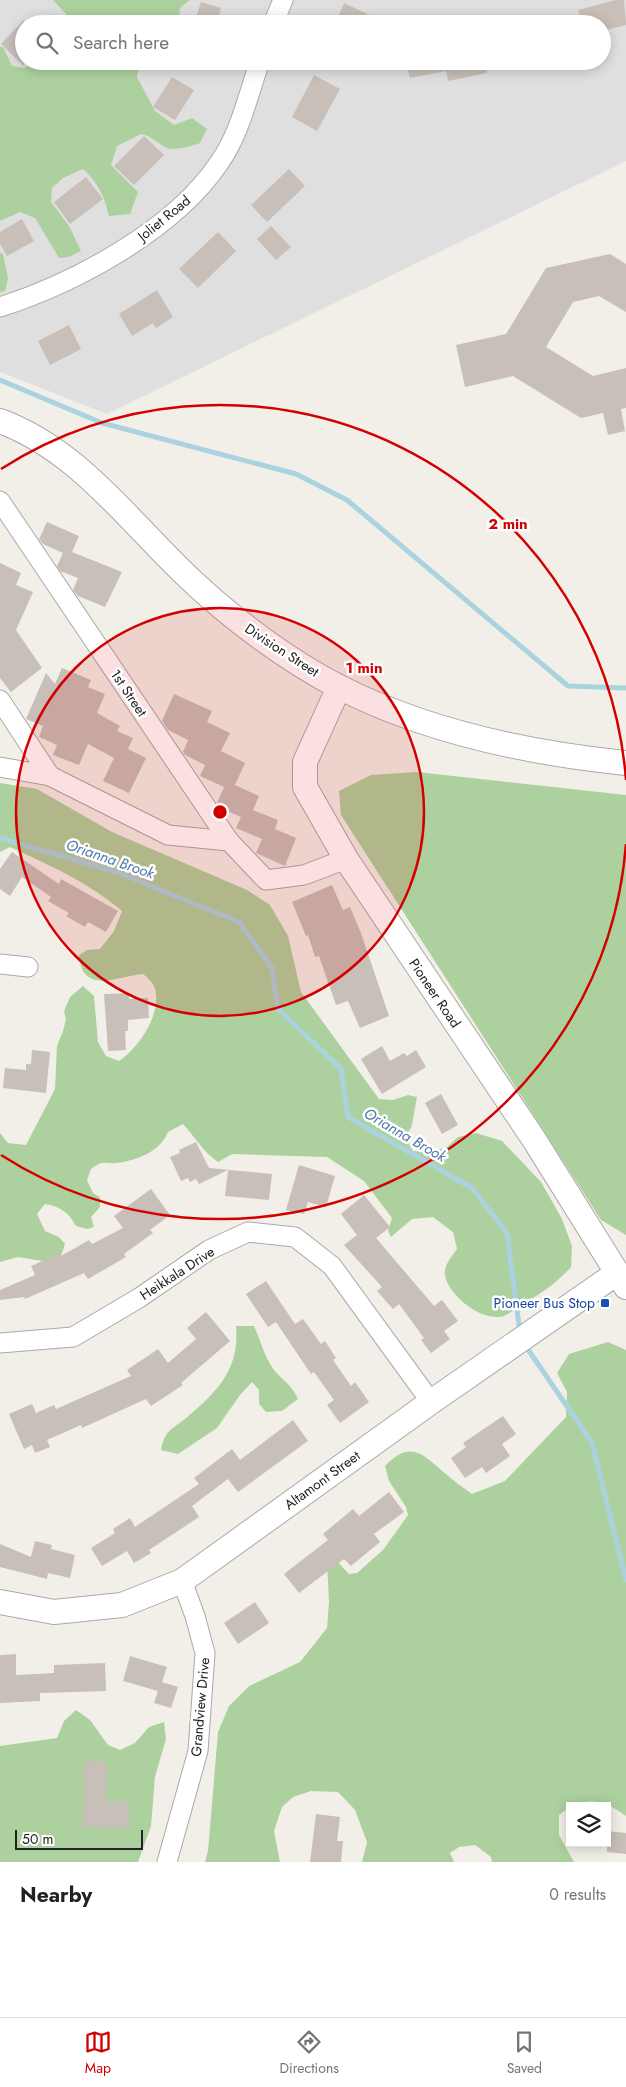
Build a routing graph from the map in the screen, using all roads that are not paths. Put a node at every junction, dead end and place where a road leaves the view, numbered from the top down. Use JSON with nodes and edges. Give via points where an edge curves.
{"nodes":[{"id":1,"x":283,"y":0,"type":"edge"},
{"id":2,"x":277,"y":15,"type":"edge"},
{"id":3,"x":257,"y":70,"type":"edge"},
{"id":4,"x":0,"y":307,"type":"edge"},
{"id":5,"x":0,"y":421,"type":"edge"},
{"id":6,"x":0,"y":501,"type":"edge"},
{"id":7,"x":339,"y":687,"type":"junction"},
{"id":8,"x":0,"y":700,"type":"edge"},
{"id":9,"x":626,"y":763,"type":"edge"},
{"id":10,"x":0,"y":767,"type":"edge"},
{"id":11,"x":50,"y":776,"type":"junction"},
{"id":12,"x":229,"y":841,"type":"junction"},
{"id":13,"x":346,"y":859,"type":"junction"},
{"id":14,"x":0,"y":964,"type":"edge"},
{"id":15,"x":28,"y":967,"type":"dead end"},
{"id":16,"x":621,"y":1280,"type":"edge"},
{"id":17,"x":0,"y":1343,"type":"edge"},
{"id":18,"x":431,"y":1402,"type":"junction"},
{"id":19,"x":182,"y":1581,"type":"junction"},
{"id":20,"x":0,"y":1602,"type":"edge"},
{"id":21,"x":167,"y":1862,"type":"edge"}],
"edges":[{"from":1,"to":2,"type":"street"},
{"from":3,"to":4,"type":"street","name":"Joliet Road","via":[[234,136],[220,163],[183,205],[129,246],[75,277]]},
{"from":5,"to":7,"type":"street","name":"Division Street","via":[[42,440],[83,472],[203,592],[276,648]]},
{"from":6,"to":12,"type":"street","name":"1st Street"},
{"from":7,"to":9,"type":"street","name":"Division Street","via":[[397,712],[456,732],[514,746]]},
{"from":7,"to":13,"type":"street","name":"Pioneer Road","via":[[304,762],[305,787]]},
{"from":8,"to":11,"type":"street"},
{"from":10,"to":11,"type":"street"},
{"from":11,"to":12,"type":"street","via":[[168,835]]},
{"from":12,"to":13,"type":"street","name":"1st Street","via":[[266,880],[304,875]]},
{"from":13,"to":16,"type":"street","name":"Pioneer Road","via":[[534,1140]]},
{"from":14,"to":15,"type":"street"},
{"from":16,"to":18,"type":"street","name":"Altamont Street"},
{"from":17,"to":18,"type":"street","name":"Heikkala Drive","via":[[74,1337],[209,1250],[248,1232],[295,1237],[332,1266]]},
{"from":18,"to":19,"type":"street","name":"Altamont Street"},
{"from":19,"to":20,"type":"street","name":"Altamont Street","via":[[122,1605],[54,1612]]},
{"from":19,"to":21,"type":"street","name":"Grandview Drive","via":[[205,1653],[198,1751]]}]}
